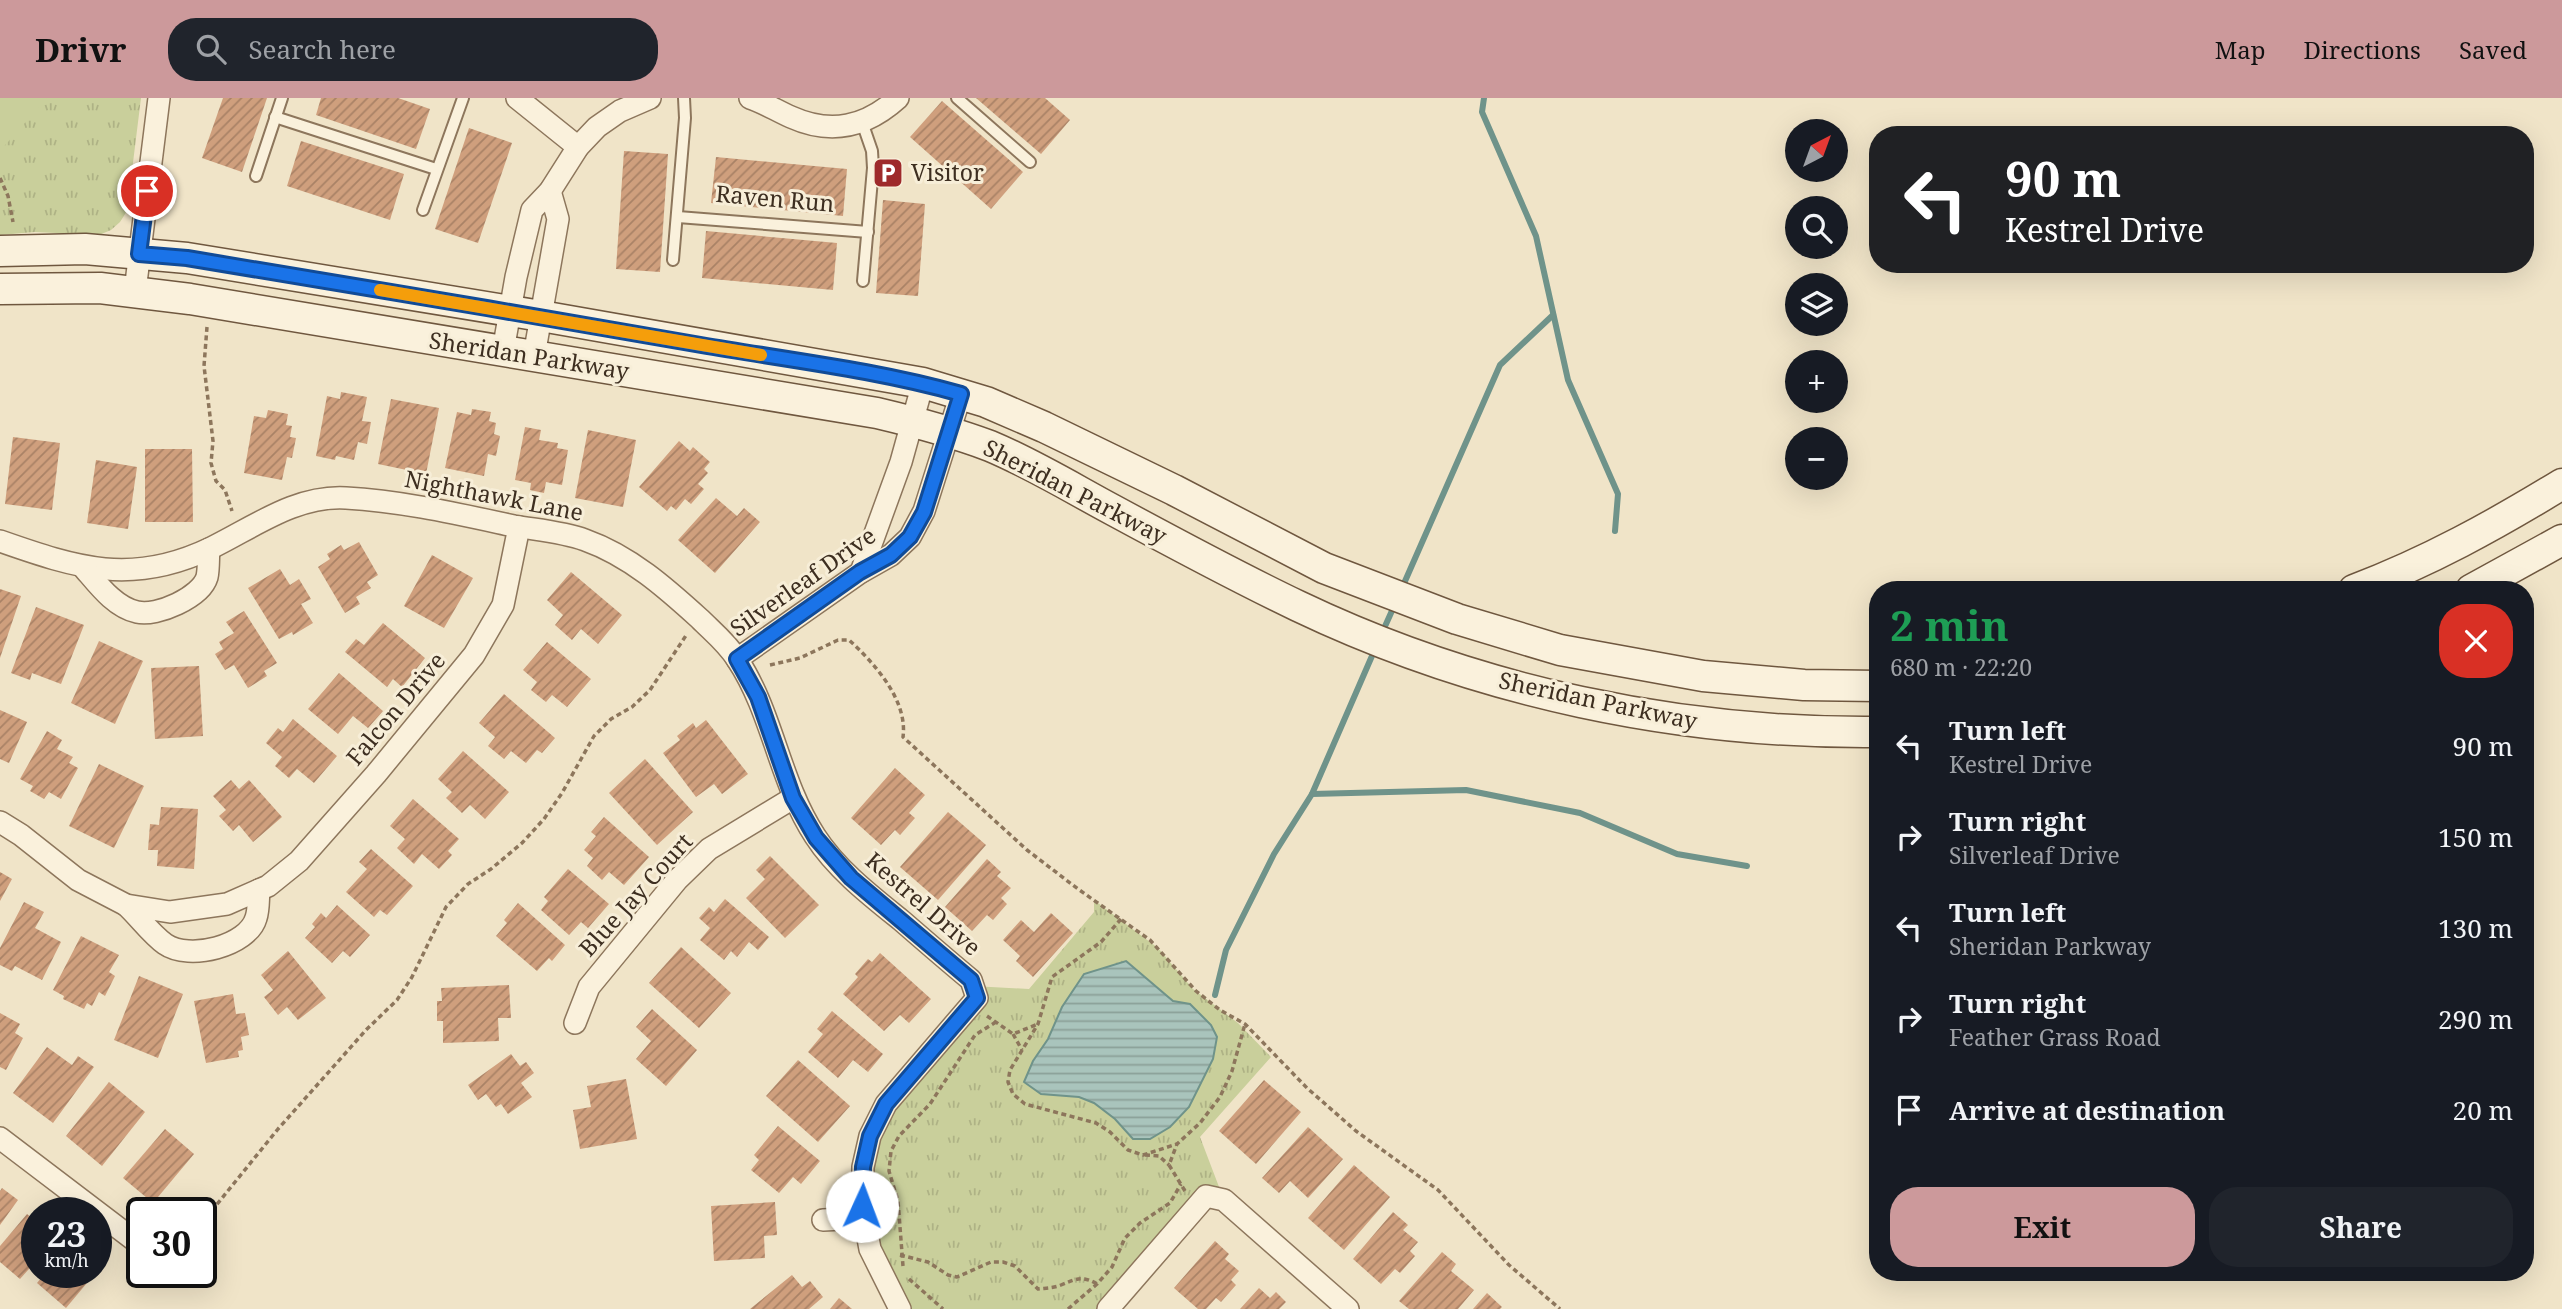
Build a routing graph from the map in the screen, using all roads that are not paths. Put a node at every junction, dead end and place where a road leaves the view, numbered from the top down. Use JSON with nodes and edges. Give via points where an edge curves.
{"nodes":[{"id":1,"x":159,"y":98,"type":"edge"},
{"id":2,"x":282,"y":98,"type":"edge"},
{"id":3,"x":463,"y":98,"type":"edge"},
{"id":4,"x":517,"y":98,"type":"edge"},
{"id":5,"x":650,"y":98,"type":"edge"},
{"id":6,"x":684,"y":98,"type":"edge"},
{"id":7,"x":750,"y":98,"type":"edge"},
{"id":8,"x":898,"y":98,"type":"edge"},
{"id":9,"x":957,"y":98,"type":"edge"},
{"id":10,"x":275,"y":117,"type":"junction"},
{"id":11,"x":862,"y":122,"type":"junction"},
{"id":12,"x":578,"y":147,"type":"junction"},
{"id":13,"x":1030,"y":162,"type":"dead end"},
{"id":14,"x":436,"y":169,"type":"junction"},
{"id":15,"x":256,"y":176,"type":"dead end"},
{"id":16,"x":550,"y":191,"type":"junction"},
{"id":17,"x":424,"y":210,"type":"dead end"},
{"id":18,"x":678,"y":217,"type":"junction"},
{"id":19,"x":867,"y":232,"type":"junction"},
{"id":20,"x":0,"y":251,"type":"edge"},
{"id":21,"x":139,"y":254,"type":"junction"},
{"id":22,"x":673,"y":260,"type":"dead end"},
{"id":23,"x":863,"y":281,"type":"dead end"},
{"id":24,"x":0,"y":289,"type":"edge"},
{"id":25,"x":135,"y":292,"type":"junction"},
{"id":26,"x":510,"y":311,"type":"junction"},
{"id":27,"x":541,"y":316,"type":"junction"},
{"id":28,"x":503,"y":351,"type":"junction"},
{"id":29,"x":534,"y":356,"type":"junction"},
{"id":30,"x":923,"y":383,"type":"junction"},
{"id":31,"x":961,"y":394,"type":"junction"},
{"id":32,"x":914,"y":422,"type":"junction"},
{"id":33,"x":949,"y":433,"type":"junction"},
{"id":34,"x":2562,"y":484,"type":"edge"},
{"id":35,"x":519,"y":527,"type":"junction"},
{"id":36,"x":2562,"y":540,"type":"edge"},
{"id":37,"x":0,"y":541,"type":"edge"},
{"id":38,"x":209,"y":549,"type":"junction"},
{"id":39,"x":83,"y":567,"type":"junction"},
{"id":40,"x":860,"y":572,"type":"junction"},
{"id":41,"x":2377,"y":581,"type":"edge"},
{"id":42,"x":2487,"y":581,"type":"edge"},
{"id":43,"x":737,"y":659,"type":"junction"},
{"id":44,"x":1869,"y":686,"type":"edge"},
{"id":45,"x":1869,"y":732,"type":"edge"},
{"id":46,"x":793,"y":798,"type":"junction"},
{"id":47,"x":0,"y":822,"type":"edge"},
{"id":48,"x":259,"y":890,"type":"junction"},
{"id":49,"x":126,"y":905,"type":"junction"},
{"id":50,"x":575,"y":1023,"type":"dead end"},
{"id":51,"x":0,"y":1138,"type":"edge"},
{"id":52,"x":864,"y":1218,"type":"junction"},
{"id":53,"x":823,"y":1220,"type":"dead end"},
{"id":54,"x":126,"y":1234,"type":"edge"},
{"id":55,"x":900,"y":1309,"type":"edge"},
{"id":56,"x":1108,"y":1309,"type":"edge"},
{"id":57,"x":1348,"y":1309,"type":"edge"}],
"edges":[{"from":1,"to":21,"type":"street"},
{"from":2,"to":10,"type":"lane"},
{"from":3,"to":14,"type":"lane"},
{"from":4,"to":12,"type":"street"},
{"from":5,"to":12,"type":"street","via":[[620,111]]},
{"from":6,"to":18,"type":"lane"},
{"from":7,"to":11,"type":"street","via":[[809,124],[830,128]]},
{"from":8,"to":11,"type":"street"},
{"from":9,"to":13,"type":"lane"},
{"from":10,"to":14,"type":"lane"},
{"from":10,"to":15,"type":"lane"},
{"from":11,"to":19,"type":"lane","via":[[872,151]]},
{"from":12,"to":16,"type":"street"},
{"from":14,"to":17,"type":"lane"},
{"from":16,"to":26,"type":"street","via":[[531,210]]},
{"from":16,"to":27,"type":"street","via":[[558,219]]},
{"from":18,"to":19,"type":"lane","name":"Raven Run"},
{"from":18,"to":22,"type":"lane"},
{"from":19,"to":23,"type":"lane"},
{"from":20,"to":21,"type":"main road","name":"Sheridan Parkway","via":[[73,248]]},
{"from":21,"to":25,"type":"street"},
{"from":21,"to":26,"type":"main road","name":"Sheridan Parkway"},
{"from":24,"to":25,"type":"main road","name":"Sheridan Parkway"},
{"from":25,"to":28,"type":"main road","name":"Sheridan Parkway"},
{"from":26,"to":27,"type":"main road","name":"Sheridan Parkway"},
{"from":26,"to":28,"type":"street"},
{"from":27,"to":29,"type":"street"},
{"from":27,"to":30,"type":"main road","name":"Sheridan Parkway"},
{"from":28,"to":29,"type":"main road","name":"Sheridan Parkway"},
{"from":29,"to":32,"type":"main road","name":"Sheridan Parkway"},
{"from":30,"to":31,"type":"main road","name":"Sheridan Parkway"},
{"from":30,"to":32,"type":"street"},
{"from":31,"to":33,"type":"street","name":"Silverleaf Drive"},
{"from":31,"to":44,"type":"main road","name":"Sheridan Parkway","via":[[1101,454],[1324,568],[1423,608],[1560,650],[1703,676]]},
{"from":32,"to":33,"type":"main road","name":"Sheridan Parkway"},
{"from":32,"to":40,"type":"street"},
{"from":33,"to":40,"type":"street","name":"Silverleaf Drive","via":[[924,512],[910,537],[891,555]]},
{"from":33,"to":45,"type":"main road","name":"Sheridan Parkway","via":[[1022,460],[1299,607],[1394,647],[1488,678],[1692,722],[1786,731]]},
{"from":34,"to":41,"type":"main road","via":[[2498,523]]},
{"from":35,"to":38,"type":"street","name":"Nighthawk Lane","via":[[389,501],[342,497],[314,500],[279,512]]},
{"from":35,"to":43,"type":"street","name":"Nighthawk Lane","via":[[585,540],[627,561],[662,584],[722,639]]},
{"from":35,"to":48,"type":"street","name":"Falcon Drive","via":[[503,605],[474,655],[299,861]]},
{"from":36,"to":42,"type":"main road"},
{"from":37,"to":39,"type":"street","name":"Nighthawk Lane"},
{"from":38,"to":39,"type":"street","name":"Nighthawk Lane","via":[[159,566],[114,572]]},
{"from":38,"to":39,"type":"street","via":[[206,579],[178,604],[159,612],[138,612],[120,604]]},
{"from":40,"to":43,"type":"street","name":"Silverleaf Drive"},
{"from":43,"to":46,"type":"street","name":"Kestrel Drive","via":[[758,697]]},
{"from":46,"to":50,"type":"street","name":"Blue Jay Court","via":[[709,849],[677,880],[589,988]]},
{"from":46,"to":52,"type":"street","name":"Kestrel Drive","via":[[816,838],[851,878],[971,980],[977,998],[886,1104],[870,1136],[863,1167]]},
{"from":47,"to":49,"type":"street","name":"Falcon Drive","via":[[78,880]]},
{"from":48,"to":49,"type":"street","name":"Falcon Drive","via":[[227,904],[170,912]]},
{"from":48,"to":49,"type":"street","name":"Falcon Drive","via":[[256,919],[246,932],[205,952],[185,952],[166,945]]},
{"from":51,"to":54,"type":"street"},
{"from":52,"to":53,"type":"street"},
{"from":52,"to":55,"type":"street","via":[[870,1249]]},
{"from":56,"to":57,"type":"street","via":[[1201,1202],[1224,1200]]}]}
